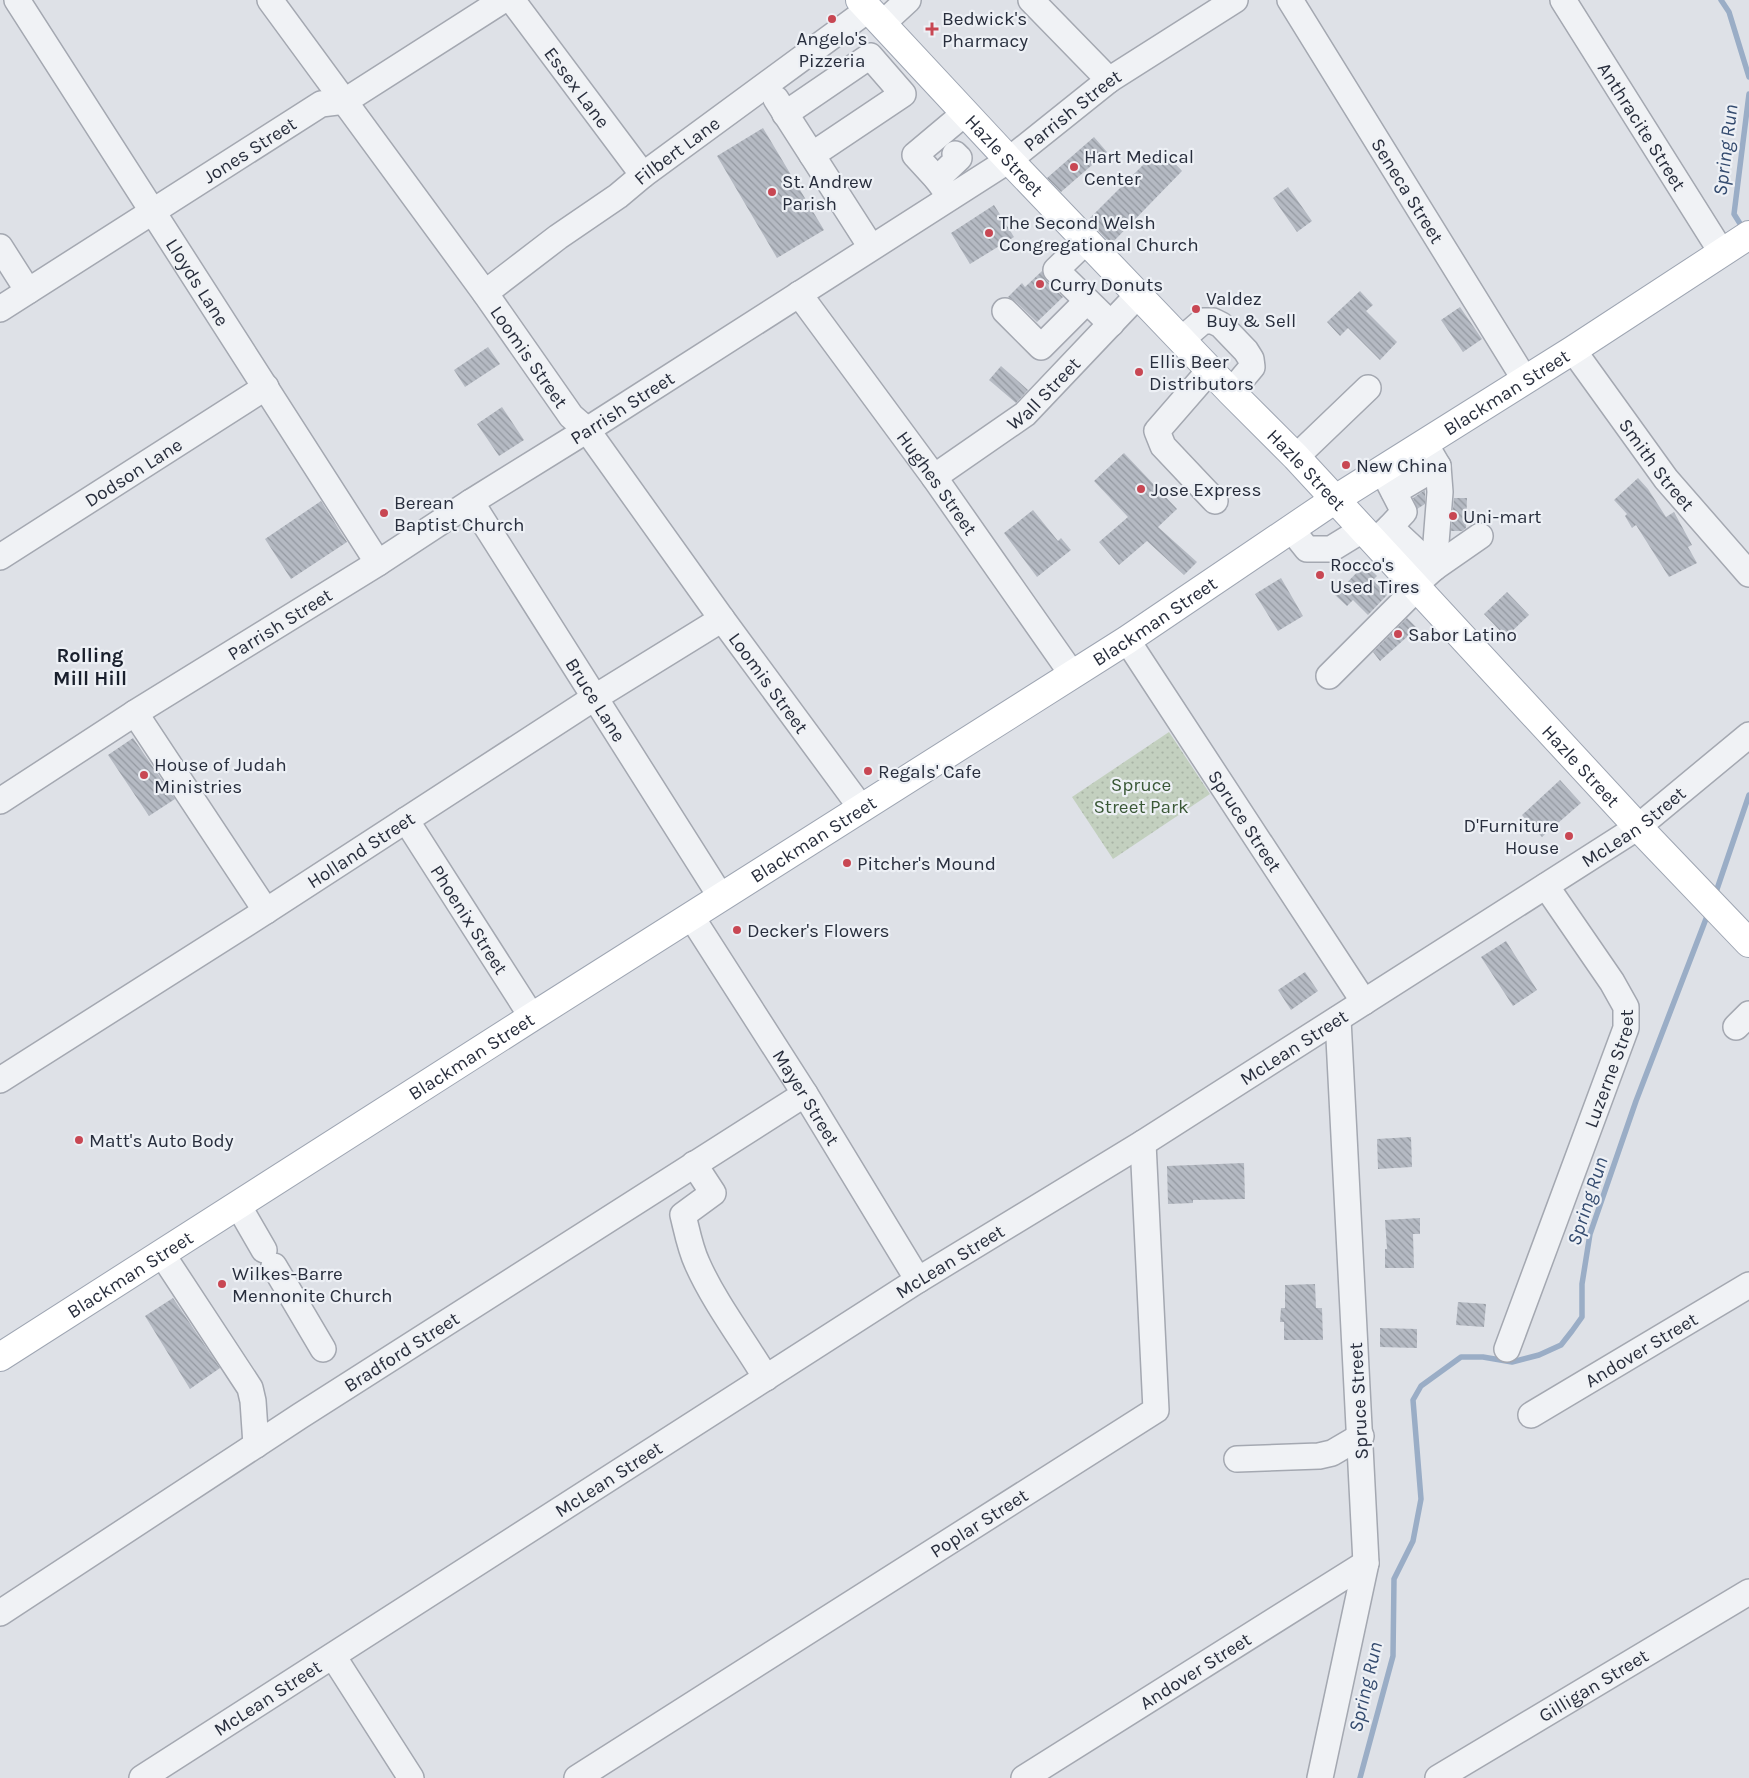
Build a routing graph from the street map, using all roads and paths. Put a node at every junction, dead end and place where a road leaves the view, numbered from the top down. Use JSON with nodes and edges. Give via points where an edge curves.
{"nodes":[{"id":1,"x":17,"y":0,"type":"edge"},
{"id":2,"x":270,"y":0,"type":"edge"},
{"id":3,"x":503,"y":0,"type":"edge"},
{"id":4,"x":512,"y":0,"type":"edge"},
{"id":5,"x":908,"y":0,"type":"edge"},
{"id":6,"x":1031,"y":0,"type":"edge"},
{"id":7,"x":1235,"y":0,"type":"edge"},
{"id":8,"x":1290,"y":0,"type":"edge"},
{"id":9,"x":1563,"y":0,"type":"edge"},
{"id":10,"x":870,"y":11,"type":"edge"},
{"id":11,"x":1109,"y":80,"type":"junction"},
{"id":12,"x":766,"y":85,"type":"junction"},
{"id":13,"x":345,"y":101,"type":"junction"},
{"id":14,"x":965,"y":113,"type":"junction"},
{"id":15,"x":785,"y":114,"type":"junction"},
{"id":16,"x":812,"y":155,"type":"junction"},
{"id":17,"x":942,"y":159,"type":"junction"},
{"id":18,"x":1008,"y":160,"type":"junction"},
{"id":19,"x":643,"y":175,"type":"junction"},
{"id":20,"x":153,"y":212,"type":"junction"},
{"id":21,"x":1086,"y":241,"type":"junction"},
{"id":22,"x":1738,"y":242,"type":"edge"},
{"id":23,"x":0,"y":247,"type":"edge"},
{"id":24,"x":872,"y":247,"type":"junction"},
{"id":25,"x":28,"y":291,"type":"junction"},
{"id":26,"x":485,"y":293,"type":"junction"},
{"id":27,"x":799,"y":294,"type":"junction"},
{"id":28,"x":1138,"y":295,"type":"junction"},
{"id":29,"x":1087,"y":301,"type":"junction"},
{"id":30,"x":0,"y":309,"type":"edge"},
{"id":31,"x":1004,"y":311,"type":"dead end"},
{"id":32,"x":1111,"y":324,"type":"junction"},
{"id":33,"x":1181,"y":340,"type":"junction"},
{"id":34,"x":1573,"y":350,"type":"junction"},
{"id":35,"x":1210,"y":370,"type":"junction"},
{"id":36,"x":1525,"y":380,"type":"junction"},
{"id":37,"x":266,"y":387,"type":"junction"},
{"id":38,"x":1368,"y":388,"type":"dead end"},
{"id":39,"x":1231,"y":392,"type":"junction"},
{"id":40,"x":587,"y":430,"type":"junction"},
{"id":41,"x":1431,"y":455,"type":"junction"},
{"id":42,"x":1296,"y":458,"type":"junction"},
{"id":43,"x":934,"y":477,"type":"junction"},
{"id":44,"x":1334,"y":500,"type":"junction"},
{"id":45,"x":1215,"y":501,"type":"dead end"},
{"id":46,"x":471,"y":502,"type":"junction"},
{"id":47,"x":1384,"y":512,"type":"junction"},
{"id":48,"x":1437,"y":517,"type":"junction"},
{"id":49,"x":1291,"y":529,"type":"junction"},
{"id":50,"x":1480,"y":536,"type":"dead end"},
{"id":51,"x":0,"y":557,"type":"edge"},
{"id":52,"x":378,"y":563,"type":"junction"},
{"id":53,"x":1434,"y":568,"type":"junction"},
{"id":54,"x":1749,"y":574,"type":"edge"},
{"id":55,"x":1415,"y":587,"type":"junction"},
{"id":56,"x":722,"y":619,"type":"junction"},
{"id":57,"x":1127,"y":640,"type":"junction"},
{"id":58,"x":1072,"y":674,"type":"junction"},
{"id":59,"x":1329,"y":676,"type":"dead end"},
{"id":60,"x":594,"y":698,"type":"junction"},
{"id":61,"x":136,"y":713,"type":"junction"},
{"id":62,"x":1749,"y":735,"type":"edge"},
{"id":63,"x":0,"y":800,"type":"edge"},
{"id":64,"x":862,"y":809,"type":"junction"},
{"id":65,"x":406,"y":820,"type":"junction"},
{"id":66,"x":1638,"y":827,"type":"junction"},
{"id":67,"x":1546,"y":886,"type":"junction"},
{"id":68,"x":721,"y":897,"type":"junction"},
{"id":69,"x":266,"y":911,"type":"junction"},
{"id":70,"x":691,"y":916,"type":"junction"},
{"id":71,"x":1738,"y":925,"type":"edge"},
{"id":72,"x":1364,"y":1002,"type":"junction"},
{"id":73,"x":532,"y":1017,"type":"junction"},
{"id":74,"x":1338,"y":1018,"type":"junction"},
{"id":75,"x":0,"y":1080,"type":"edge"},
{"id":76,"x":804,"y":1094,"type":"junction"},
{"id":77,"x":1143,"y":1142,"type":"junction"},
{"id":78,"x":694,"y":1164,"type":"junction"},
{"id":79,"x":238,"y":1205,"type":"junction"},
{"id":80,"x":162,"y":1254,"type":"junction"},
{"id":81,"x":918,"y":1280,"type":"junction"},
{"id":82,"x":1749,"y":1285,"type":"edge"},
{"id":83,"x":323,"y":1349,"type":"dead end"},
{"id":84,"x":1507,"y":1349,"type":"dead end"},
{"id":85,"x":0,"y":1357,"type":"edge"},
{"id":86,"x":766,"y":1378,"type":"junction"},
{"id":87,"x":1531,"y":1415,"type":"dead end"},
{"id":88,"x":1360,"y":1436,"type":"junction"},
{"id":89,"x":256,"y":1445,"type":"junction"},
{"id":90,"x":1237,"y":1459,"type":"dead end"},
{"id":91,"x":1366,"y":1563,"type":"junction"},
{"id":92,"x":1749,"y":1592,"type":"edge"},
{"id":93,"x":0,"y":1613,"type":"edge"},
{"id":94,"x":334,"y":1656,"type":"junction"},
{"id":95,"x":142,"y":1778,"type":"edge"},
{"id":96,"x":412,"y":1778,"type":"edge"},
{"id":97,"x":577,"y":1778,"type":"edge"},
{"id":98,"x":1024,"y":1778,"type":"edge"},
{"id":99,"x":1320,"y":1778,"type":"edge"},
{"id":100,"x":1438,"y":1778,"type":"edge"}],
"edges":[{"from":1,"to":20,"type":"street","name":"Lloyds Lane"},
{"from":2,"to":13,"type":"street","name":"Loomis Street"},
{"from":3,"to":13,"type":"street","name":"Jones Street"},
{"from":4,"to":19,"type":"street","name":"Essex Lane"},
{"from":5,"to":10,"type":"street","name":"Filbert Lane"},
{"from":6,"to":11,"type":"street"},
{"from":7,"to":11,"type":"street","name":"Parrish Street"},
{"from":8,"to":36,"type":"street","name":"Seneca Street"},
{"from":9,"to":22,"type":"street","name":"Anthracite Street"},
{"from":10,"to":12,"type":"street","name":"Filbert Lane"},
{"from":10,"to":14,"type":"main road","name":"Hazle Street"},
{"from":11,"to":18,"type":"street","name":"Parrish Street"},
{"from":12,"to":15,"type":"street"},
{"from":12,"to":19,"type":"street","name":"Filbert Lane"},
{"from":13,"to":20,"type":"street","name":"Jones Street","via":[[321,104]]},
{"from":13,"to":26,"type":"street","name":"Loomis Street"},
{"from":14,"to":17,"type":"street"},
{"from":14,"to":18,"type":"main road","name":"Hazle Street"},
{"from":15,"to":16,"type":"street"},
{"from":15,"to":16,"type":"street","via":[[870,56],[903,94]]},
{"from":16,"to":24,"type":"street"},
{"from":17,"to":18,"type":"street","name":"Parrish Street"},
{"from":17,"to":24,"type":"street","name":"Parrish Street"},
{"from":18,"to":21,"type":"main road","name":"Hazle Street"},
{"from":19,"to":26,"type":"street","name":"Filbert Lane"},
{"from":20,"to":25,"type":"street","name":"Jones Street"},
{"from":20,"to":37,"type":"street","name":"Lloyds Lane"},
{"from":21,"to":28,"type":"main road","name":"Hazle Street"},
{"from":21,"to":29,"type":"street","via":[[1056,270]]},
{"from":22,"to":34,"type":"main road","name":"Blackman Street"},
{"from":23,"to":25,"type":"street"},
{"from":24,"to":27,"type":"street","name":"Parrish Street"},
{"from":25,"to":30,"type":"street","name":"Jones Street"},
{"from":26,"to":40,"type":"street","name":"Loomis Street","via":[[571,416]]},
{"from":27,"to":40,"type":"street","name":"Parrish Street"},
{"from":27,"to":43,"type":"street","name":"Hughes Street"},
{"from":28,"to":32,"type":"street","name":"Wall Street"},
{"from":28,"to":33,"type":"main road","name":"Hazle Street"},
{"from":29,"to":31,"type":"street","via":[[1041,348]]},
{"from":29,"to":32,"type":"street"},
{"from":32,"to":43,"type":"street","name":"Wall Street","via":[[1025,414]]},
{"from":33,"to":35,"type":"main road","name":"Hazle Street"},
{"from":33,"to":39,"type":"street","via":[[1203,321],[1213,321],[1246,351],[1252,367]]},
{"from":34,"to":36,"type":"main road","name":"Blackman Street"},
{"from":34,"to":54,"type":"street","name":"Smith Street","via":[[1666,479]]},
{"from":35,"to":39,"type":"main road","name":"Hazle Street"},
{"from":35,"to":45,"type":"street","via":[[1157,431],[1163,446]]},
{"from":36,"to":41,"type":"main road","name":"Blackman Street"},
{"from":37,"to":51,"type":"street","name":"Dodson Lane"},
{"from":37,"to":52,"type":"street","name":"Lloyds Lane"},
{"from":38,"to":42,"type":"street"},
{"from":39,"to":42,"type":"main road","name":"Hazle Street"},
{"from":40,"to":46,"type":"street","name":"Parrish Street"},
{"from":40,"to":56,"type":"street","name":"Loomis Street"},
{"from":41,"to":47,"type":"main road","name":"Blackman Street"},
{"from":41,"to":48,"type":"street","via":[[1440,492]]},
{"from":42,"to":44,"type":"main road","name":"Hazle Street"},
{"from":43,"to":58,"type":"street","name":"Hughes Street"},
{"from":44,"to":47,"type":"main road","name":"Blackman Street"},
{"from":44,"to":47,"type":"main road","name":"Hazle Street"},
{"from":44,"to":49,"type":"main road","name":"Blackman Street"},
{"from":46,"to":52,"type":"street","name":"Parrish Street"},
{"from":46,"to":60,"type":"street","name":"Bruce Lane"},
{"from":47,"to":48,"type":"street"},
{"from":47,"to":49,"type":"street","via":[[1331,549],[1307,548]]},
{"from":47,"to":53,"type":"street"},
{"from":47,"to":55,"type":"main road","name":"Hazle Street"},
{"from":48,"to":53,"type":"street"},
{"from":49,"to":57,"type":"main road","name":"Blackman Street"},
{"from":50,"to":53,"type":"street"},
{"from":52,"to":61,"type":"street","name":"Parrish Street"},
{"from":53,"to":55,"type":"street"},
{"from":55,"to":59,"type":"street"},
{"from":55,"to":66,"type":"main road","name":"Hazle Street"},
{"from":56,"to":60,"type":"street","name":"Holland Street"},
{"from":56,"to":64,"type":"street","name":"Loomis Street"},
{"from":57,"to":58,"type":"main road","name":"Blackman Street"},
{"from":57,"to":72,"type":"street","name":"Spruce Street"},
{"from":58,"to":64,"type":"main road","name":"Blackman Street"},
{"from":60,"to":65,"type":"street","name":"Holland Street"},
{"from":60,"to":68,"type":"street","name":"Bruce Lane"},
{"from":61,"to":63,"type":"street","name":"Parrish Street"},
{"from":61,"to":69,"type":"street"},
{"from":62,"to":66,"type":"street","name":"McLean Street"},
{"from":64,"to":68,"type":"main road","name":"Blackman Street"},
{"from":65,"to":69,"type":"street","name":"Holland Street"},
{"from":65,"to":73,"type":"street","name":"Phoenix Street"},
{"from":66,"to":67,"type":"street","name":"McLean Street"},
{"from":66,"to":71,"type":"main road","name":"Hazle Street"},
{"from":67,"to":72,"type":"street","name":"McLean Street"},
{"from":67,"to":84,"type":"street","name":"Luzerne Street","via":[[1612,982],[1626,1007],[1626,1028]]},
{"from":68,"to":70,"type":"main road","name":"Blackman Street"},
{"from":69,"to":75,"type":"street","name":"Holland Street"},
{"from":70,"to":73,"type":"main road","name":"Blackman Street"},
{"from":70,"to":76,"type":"street","name":"Mayer Street"},
{"from":72,"to":74,"type":"street","name":"McLean Street"},
{"from":73,"to":79,"type":"main road","name":"Blackman Street"},
{"from":74,"to":77,"type":"street","name":"McLean Street"},
{"from":74,"to":88,"type":"street","name":"Spruce Street"},
{"from":76,"to":78,"type":"street","name":"Bradford Street"},
{"from":76,"to":81,"type":"street","name":"Mayer Street"},
{"from":77,"to":81,"type":"street","name":"McLean Street"},
{"from":77,"to":97,"type":"street","name":"Poplar Street","via":[[1156,1410]]},
{"from":78,"to":86,"type":"street","via":[[713,1193],[683,1215],[696,1262]]},
{"from":78,"to":89,"type":"street","name":"Bradford Street"},
{"from":79,"to":80,"type":"main road","name":"Blackman Street"},
{"from":79,"to":83,"type":"street"},
{"from":80,"to":85,"type":"main road","name":"Blackman Street"},
{"from":80,"to":89,"type":"street","via":[[250,1388]]},
{"from":81,"to":86,"type":"street","name":"McLean Street"},
{"from":82,"to":87,"type":"street","name":"Andover Street"},
{"from":86,"to":94,"type":"street","name":"McLean Street"},
{"from":88,"to":90,"type":"street","via":[[1332,1453],[1319,1456]]},
{"from":88,"to":91,"type":"street","name":"Spruce Street"},
{"from":89,"to":93,"type":"street","name":"Bradford Street"},
{"from":91,"to":98,"type":"street","name":"Andover Street"},
{"from":91,"to":99,"type":"street","name":"Spruce Street"},
{"from":92,"to":100,"type":"street","name":"Gilligan Street"},
{"from":94,"to":95,"type":"street","name":"McLean Street"},
{"from":94,"to":96,"type":"street"}]}
